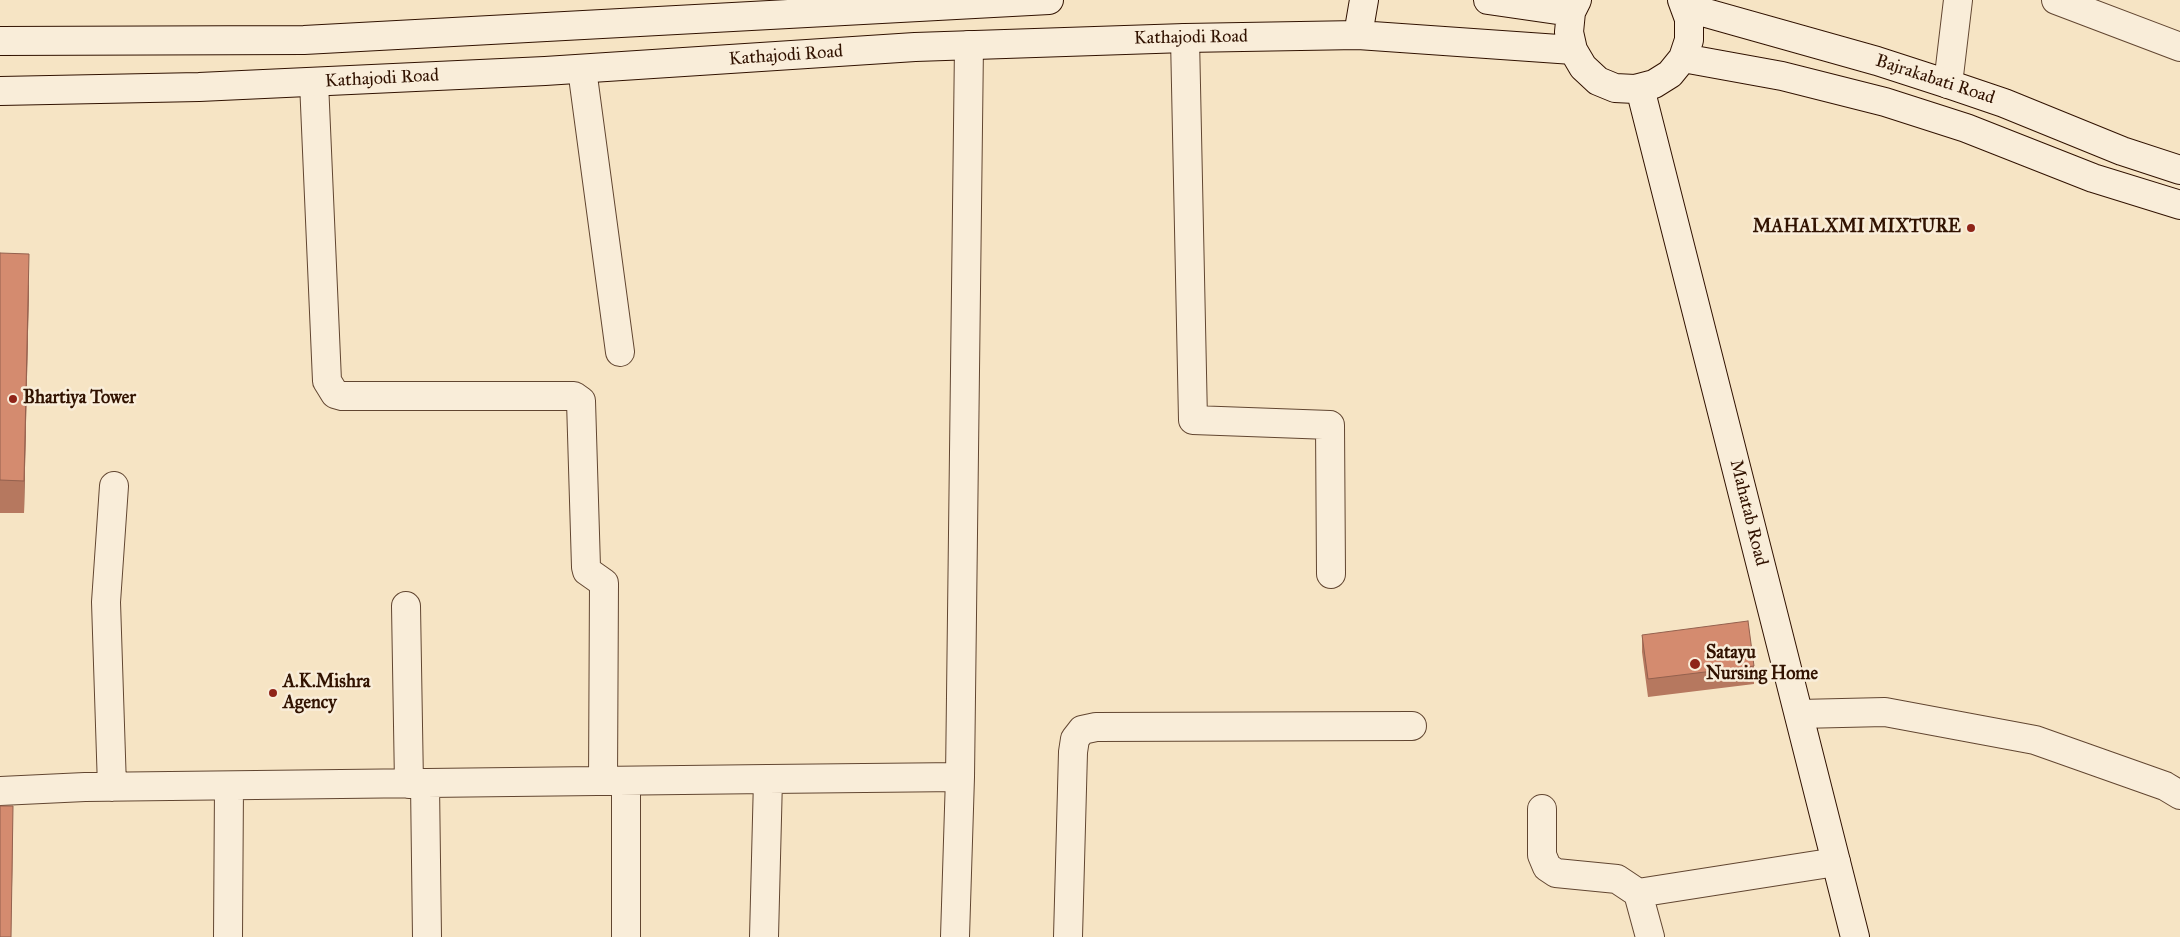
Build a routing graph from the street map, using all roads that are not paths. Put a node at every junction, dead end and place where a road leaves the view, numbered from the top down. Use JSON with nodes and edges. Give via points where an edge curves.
{"nodes":[{"id":1,"x":1049,"y":0,"type":"edge"},
{"id":2,"x":1364,"y":0,"type":"edge"},
{"id":3,"x":1488,"y":0,"type":"edge"},
{"id":4,"x":1958,"y":0,"type":"edge"},
{"id":5,"x":2056,"y":0,"type":"edge"},
{"id":6,"x":1683,"y":4,"type":"edge"},
{"id":7,"x":1574,"y":6,"type":"edge"},
{"id":8,"x":1358,"y":35,"type":"junction"},
{"id":9,"x":1185,"y":38,"type":"junction"},
{"id":10,"x":0,"y":41,"type":"edge"},
{"id":11,"x":969,"y":45,"type":"junction"},
{"id":12,"x":2180,"y":47,"type":"edge"},
{"id":13,"x":1573,"y":50,"type":"junction"},
{"id":14,"x":1682,"y":58,"type":"junction"},
{"id":15,"x":582,"y":69,"type":"junction"},
{"id":16,"x":314,"y":82,"type":"junction"},
{"id":17,"x":1948,"y":84,"type":"junction"},
{"id":18,"x":1640,"y":88,"type":"junction"},
{"id":19,"x":0,"y":91,"type":"edge"},
{"id":20,"x":2180,"y":170,"type":"edge"},
{"id":21,"x":2180,"y":205,"type":"edge"},
{"id":22,"x":620,"y":352,"type":"dead end"},
{"id":23,"x":114,"y":486,"type":"dead end"},
{"id":24,"x":1331,"y":574,"type":"dead end"},
{"id":25,"x":406,"y":606,"type":"dead end"},
{"id":26,"x":1799,"y":714,"type":"junction"},
{"id":27,"x":1412,"y":726,"type":"dead end"},
{"id":28,"x":960,"y":778,"type":"junction"},
{"id":29,"x":768,"y":779,"type":"junction"},
{"id":30,"x":615,"y":781,"type":"junction"},
{"id":31,"x":417,"y":784,"type":"junction"},
{"id":32,"x":229,"y":786,"type":"junction"},
{"id":33,"x":112,"y":787,"type":"junction"},
{"id":34,"x":0,"y":791,"type":"edge"},
{"id":35,"x":2180,"y":795,"type":"edge"},
{"id":36,"x":1542,"y":809,"type":"dead end"},
{"id":37,"x":1836,"y":862,"type":"junction"},
{"id":38,"x":1638,"y":893,"type":"junction"},
{"id":39,"x":228,"y":937,"type":"edge"},
{"id":40,"x":427,"y":937,"type":"edge"},
{"id":41,"x":626,"y":937,"type":"edge"},
{"id":42,"x":764,"y":937,"type":"edge"},
{"id":43,"x":955,"y":937,"type":"edge"},
{"id":44,"x":1068,"y":937,"type":"edge"},
{"id":45,"x":1650,"y":937,"type":"edge"},
{"id":46,"x":1855,"y":937,"type":"edge"}],
"edges":[{"from":1,"to":10,"type":"street","via":[[304,40]]},
{"from":2,"to":8,"type":"street"},
{"from":3,"to":7,"type":"street"},
{"from":4,"to":17,"type":"street"},
{"from":5,"to":12,"type":"street"},
{"from":6,"to":14,"type":"street","via":[[1689,19],[1689,40]]},
{"from":6,"to":17,"type":"street","name":"Bajrakabati Road"},
{"from":7,"to":13,"type":"street","via":[[1569,32]]},
{"from":8,"to":9,"type":"street","name":"Kathajodi Road"},
{"from":8,"to":13,"type":"street","name":"Kathajodi Road"},
{"from":9,"to":11,"type":"street","name":"Kathajodi Road"},
{"from":9,"to":24,"type":"street","via":[[1192,420],[1330,425]]},
{"from":11,"to":15,"type":"street","name":"Kathajodi Road"},
{"from":11,"to":28,"type":"street"},
{"from":13,"to":18,"type":"street","via":[[1583,67],[1598,80],[1616,88]]},
{"from":14,"to":18,"type":"street","via":[[1670,74]]},
{"from":14,"to":21,"type":"street","name":"Bajrakabati Road","via":[[1782,76],[1885,102],[1966,128],[2093,178]]},
{"from":15,"to":16,"type":"street","name":"Kathajodi Road"},
{"from":15,"to":22,"type":"street"},
{"from":16,"to":19,"type":"street","name":"Kathajodi Road"},
{"from":16,"to":30,"type":"street","via":[[327,381],[334,394],[574,396],[581,401],[586,567],[604,583]]},
{"from":17,"to":20,"type":"street","name":"Bajrakabati Road"},
{"from":18,"to":26,"type":"street","name":"Mahatab Road"},
{"from":23,"to":33,"type":"street","via":[[106,602]]},
{"from":25,"to":31,"type":"street"},
{"from":26,"to":35,"type":"street","via":[[1885,712],[2035,740],[2165,786]]},
{"from":26,"to":37,"type":"street","name":"Mahatab Road"},
{"from":27,"to":44,"type":"street","via":[[1106,727],[1082,730],[1075,739],[1073,752]]},
{"from":28,"to":29,"type":"street"},
{"from":28,"to":43,"type":"street"},
{"from":29,"to":30,"type":"street"},
{"from":29,"to":42,"type":"street"},
{"from":30,"to":31,"type":"street"},
{"from":30,"to":41,"type":"street"},
{"from":31,"to":32,"type":"street"},
{"from":31,"to":40,"type":"street"},
{"from":32,"to":33,"type":"street"},
{"from":32,"to":39,"type":"street"},
{"from":33,"to":34,"type":"street"},
{"from":36,"to":38,"type":"street","via":[[1542,855],[1547,867],[1556,873],[1617,879]]},
{"from":37,"to":38,"type":"street"},
{"from":37,"to":46,"type":"street","name":"Mahatab Road"},
{"from":38,"to":45,"type":"street"}]}
